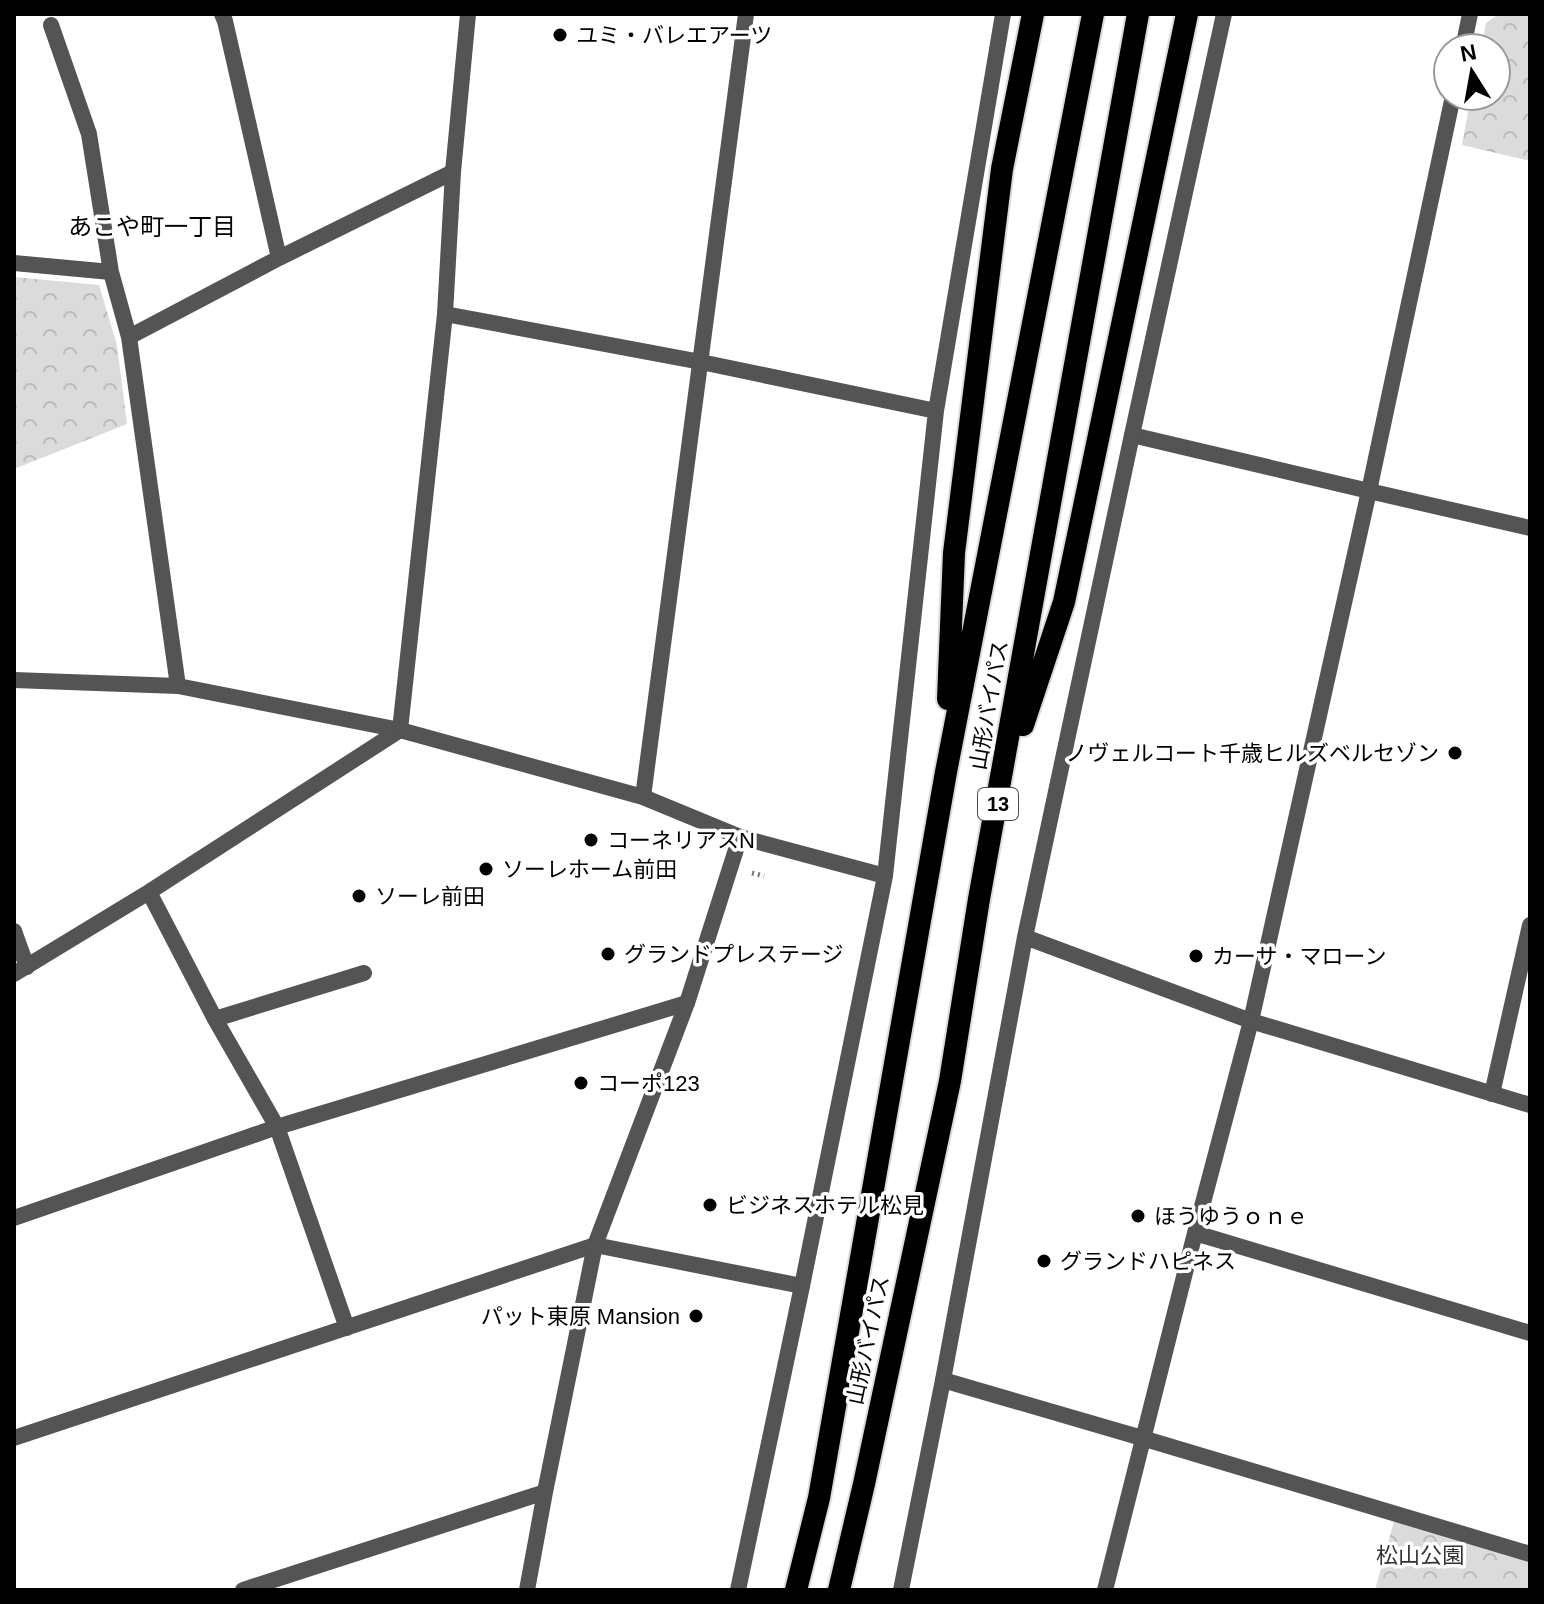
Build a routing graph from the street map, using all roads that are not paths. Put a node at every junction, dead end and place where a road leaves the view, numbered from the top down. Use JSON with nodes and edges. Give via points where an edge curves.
{"nodes":[{"id":1,"x":222,"y":14,"type":"edge"},
{"id":2,"x":468,"y":14,"type":"edge"},
{"id":3,"x":746,"y":14,"type":"edge"},
{"id":4,"x":1003,"y":14,"type":"edge"},
{"id":5,"x":1033,"y":14,"type":"edge"},
{"id":6,"x":1093,"y":14,"type":"edge"},
{"id":7,"x":1138,"y":14,"type":"edge"},
{"id":8,"x":1187,"y":14,"type":"edge"},
{"id":9,"x":1224,"y":14,"type":"edge"},
{"id":10,"x":51,"y":25,"type":"dead end"},
{"id":11,"x":1450,"y":112,"type":"edge"},
{"id":12,"x":453,"y":172,"type":"junction"},
{"id":13,"x":279,"y":258,"type":"junction"},
{"id":14,"x":14,"y":263,"type":"edge"},
{"id":15,"x":111,"y":272,"type":"junction"},
{"id":16,"x":445,"y":314,"type":"junction"},
{"id":17,"x":129,"y":337,"type":"junction"},
{"id":18,"x":701,"y":362,"type":"junction"},
{"id":19,"x":936,"y":411,"type":"junction"},
{"id":20,"x":1132,"y":435,"type":"junction"},
{"id":21,"x":1369,"y":491,"type":"junction"},
{"id":22,"x":1530,"y":528,"type":"edge"},
{"id":23,"x":14,"y":680,"type":"edge"},
{"id":24,"x":178,"y":686,"type":"junction"},
{"id":25,"x":400,"y":730,"type":"junction"},
{"id":26,"x":946,"y":772,"type":"junction"},
{"id":27,"x":643,"y":797,"type":"junction"},
{"id":28,"x":999,"y":799,"type":"junction"},
{"id":29,"x":740,"y":837,"type":"junction"},
{"id":30,"x":885,"y":876,"type":"junction"},
{"id":31,"x":149,"y":892,"type":"junction"},
{"id":32,"x":1530,"y":925,"type":"edge"},
{"id":33,"x":14,"y":931,"type":"edge"},
{"id":34,"x":1025,"y":937,"type":"junction"},
{"id":35,"x":21,"y":971,"type":"edge"},
{"id":36,"x":364,"y":973,"type":"dead end"},
{"id":37,"x":687,"y":1003,"type":"junction"},
{"id":38,"x":215,"y":1019,"type":"junction"},
{"id":39,"x":1251,"y":1021,"type":"junction"},
{"id":40,"x":1492,"y":1094,"type":"junction"},
{"id":41,"x":1530,"y":1105,"type":"edge"},
{"id":42,"x":277,"y":1127,"type":"junction"},
{"id":43,"x":14,"y":1218,"type":"edge"},
{"id":44,"x":1195,"y":1233,"type":"junction"},
{"id":45,"x":595,"y":1245,"type":"junction"},
{"id":46,"x":802,"y":1286,"type":"junction"},
{"id":47,"x":347,"y":1328,"type":"junction"},
{"id":48,"x":1530,"y":1333,"type":"edge"},
{"id":49,"x":943,"y":1380,"type":"junction"},
{"id":50,"x":14,"y":1438,"type":"edge"},
{"id":51,"x":1142,"y":1438,"type":"junction"},
{"id":52,"x":864,"y":1484,"type":"junction"},
{"id":53,"x":545,"y":1492,"type":"junction"},
{"id":54,"x":819,"y":1498,"type":"junction"},
{"id":55,"x":1530,"y":1554,"type":"edge"},
{"id":56,"x":243,"y":1590,"type":"edge"},
{"id":57,"x":527,"y":1590,"type":"edge"},
{"id":58,"x":738,"y":1590,"type":"edge"},
{"id":59,"x":787,"y":1590,"type":"edge"},
{"id":60,"x":796,"y":1590,"type":"edge"},
{"id":61,"x":839,"y":1590,"type":"edge"},
{"id":62,"x":853,"y":1590,"type":"edge"},
{"id":63,"x":901,"y":1590,"type":"edge"},
{"id":64,"x":1105,"y":1590,"type":"edge"}],
"edges":[{"from":1,"to":13,"type":"street"},
{"from":2,"to":12,"type":"street"},
{"from":3,"to":18,"type":"street"},
{"from":4,"to":19,"type":"street"},
{"from":5,"to":26,"type":"highway","via":[[1002,169],[954,553]]},
{"from":6,"to":26,"type":"highway","name":"山形バイパス"},
{"from":7,"to":28,"type":"highway","name":"山形バイパス","number":"13"},
{"from":8,"to":28,"type":"highway","via":[[1064,602]]},
{"from":9,"to":20,"type":"street"},
{"from":10,"to":15,"type":"street","via":[[89,134]]},
{"from":11,"to":21,"type":"street"},
{"from":12,"to":13,"type":"street"},
{"from":12,"to":16,"type":"street"},
{"from":13,"to":17,"type":"street"},
{"from":14,"to":15,"type":"street"},
{"from":15,"to":17,"type":"street"},
{"from":16,"to":18,"type":"street"},
{"from":16,"to":25,"type":"street"},
{"from":17,"to":24,"type":"street"},
{"from":18,"to":19,"type":"street"},
{"from":18,"to":27,"type":"street"},
{"from":19,"to":30,"type":"street"},
{"from":20,"to":21,"type":"street"},
{"from":20,"to":34,"type":"street"},
{"from":21,"to":22,"type":"street"},
{"from":21,"to":39,"type":"street"},
{"from":23,"to":24,"type":"street"},
{"from":24,"to":25,"type":"street"},
{"from":25,"to":27,"type":"street"},
{"from":25,"to":31,"type":"street"},
{"from":26,"to":54,"type":"highway","name":"山形バイパス"},
{"from":27,"to":29,"type":"street"},
{"from":28,"to":52,"type":"highway","name":"山形バイパス","number":"13","via":[[950,1081]]},
{"from":29,"to":30,"type":"street"},
{"from":29,"to":37,"type":"street"},
{"from":30,"to":46,"type":"street"},
{"from":31,"to":35,"type":"street"},
{"from":31,"to":38,"type":"street"},
{"from":32,"to":40,"type":"street"},
{"from":33,"to":35,"type":"street"},
{"from":34,"to":39,"type":"street"},
{"from":34,"to":49,"type":"street"},
{"from":36,"to":38,"type":"street"},
{"from":37,"to":42,"type":"street"},
{"from":37,"to":45,"type":"street"},
{"from":38,"to":42,"type":"street"},
{"from":39,"to":40,"type":"street"},
{"from":39,"to":44,"type":"street"},
{"from":40,"to":41,"type":"street"},
{"from":42,"to":43,"type":"street"},
{"from":42,"to":47,"type":"street"},
{"from":44,"to":48,"type":"street"},
{"from":44,"to":51,"type":"street"},
{"from":45,"to":46,"type":"street"},
{"from":45,"to":47,"type":"street"},
{"from":45,"to":53,"type":"street"},
{"from":46,"to":58,"type":"street"},
{"from":47,"to":50,"type":"street"},
{"from":49,"to":51,"type":"street"},
{"from":49,"to":63,"type":"street"},
{"from":51,"to":55,"type":"street"},
{"from":51,"to":64,"type":"street"},
{"from":52,"to":61,"type":"highway","name":"山形バイパス","number":"13"},
{"from":52,"to":62,"type":"highway"},
{"from":53,"to":56,"type":"street"},
{"from":53,"to":57,"type":"street"},
{"from":54,"to":59,"type":"highway"},
{"from":54,"to":60,"type":"highway","name":"山形バイパス"}]}
